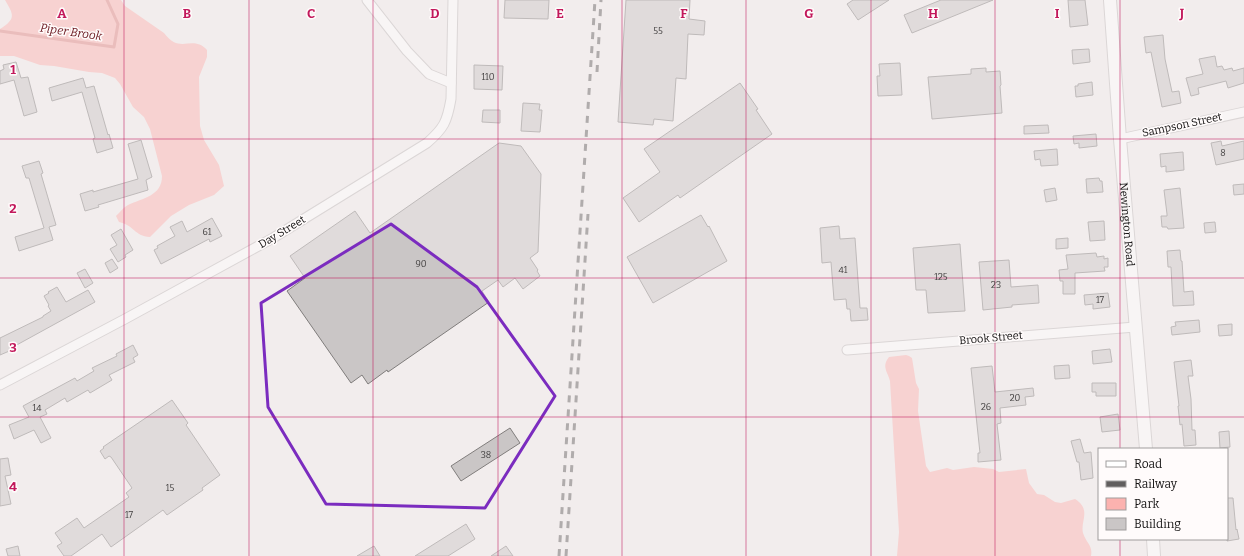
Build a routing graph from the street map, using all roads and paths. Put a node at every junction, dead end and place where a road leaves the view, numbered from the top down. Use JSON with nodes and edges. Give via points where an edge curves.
{"nodes":[{"id":1,"x":367,"y":0,"type":"edge"},
{"id":2,"x":453,"y":0,"type":"edge"},
{"id":3,"x":1110,"y":0,"type":"edge"},
{"id":4,"x":451,"y":83,"type":"junction"},
{"id":5,"x":1244,"y":112,"type":"edge"},
{"id":6,"x":1120,"y":139,"type":"junction"},
{"id":7,"x":1135,"y":327,"type":"junction"},
{"id":8,"x":847,"y":350,"type":"dead end"},
{"id":9,"x":0,"y":385,"type":"edge"},
{"id":10,"x":1146,"y":448,"type":"edge"},
{"id":11,"x":1153,"y":540,"type":"edge"},
{"id":12,"x":1154,"y":556,"type":"edge"}],
"edges":[{"from":1,"to":4,"type":"street","via":[[407,51],[429,74]]},
{"from":2,"to":4,"type":"street","name":"Day Street"},
{"from":3,"to":6,"type":"main road","name":"Newington Road"},
{"from":4,"to":9,"type":"street","name":"Day Street","via":[[449,115],[440,132],[427,143],[273,238]]},
{"from":5,"to":6,"type":"street","name":"Sampson Street"},
{"from":6,"to":7,"type":"main road","name":"Newington Road"},
{"from":7,"to":8,"type":"street","name":"Brook Street"},
{"from":7,"to":10,"type":"main road","name":"Newington Road"},
{"from":11,"to":12,"type":"main road"}]}
